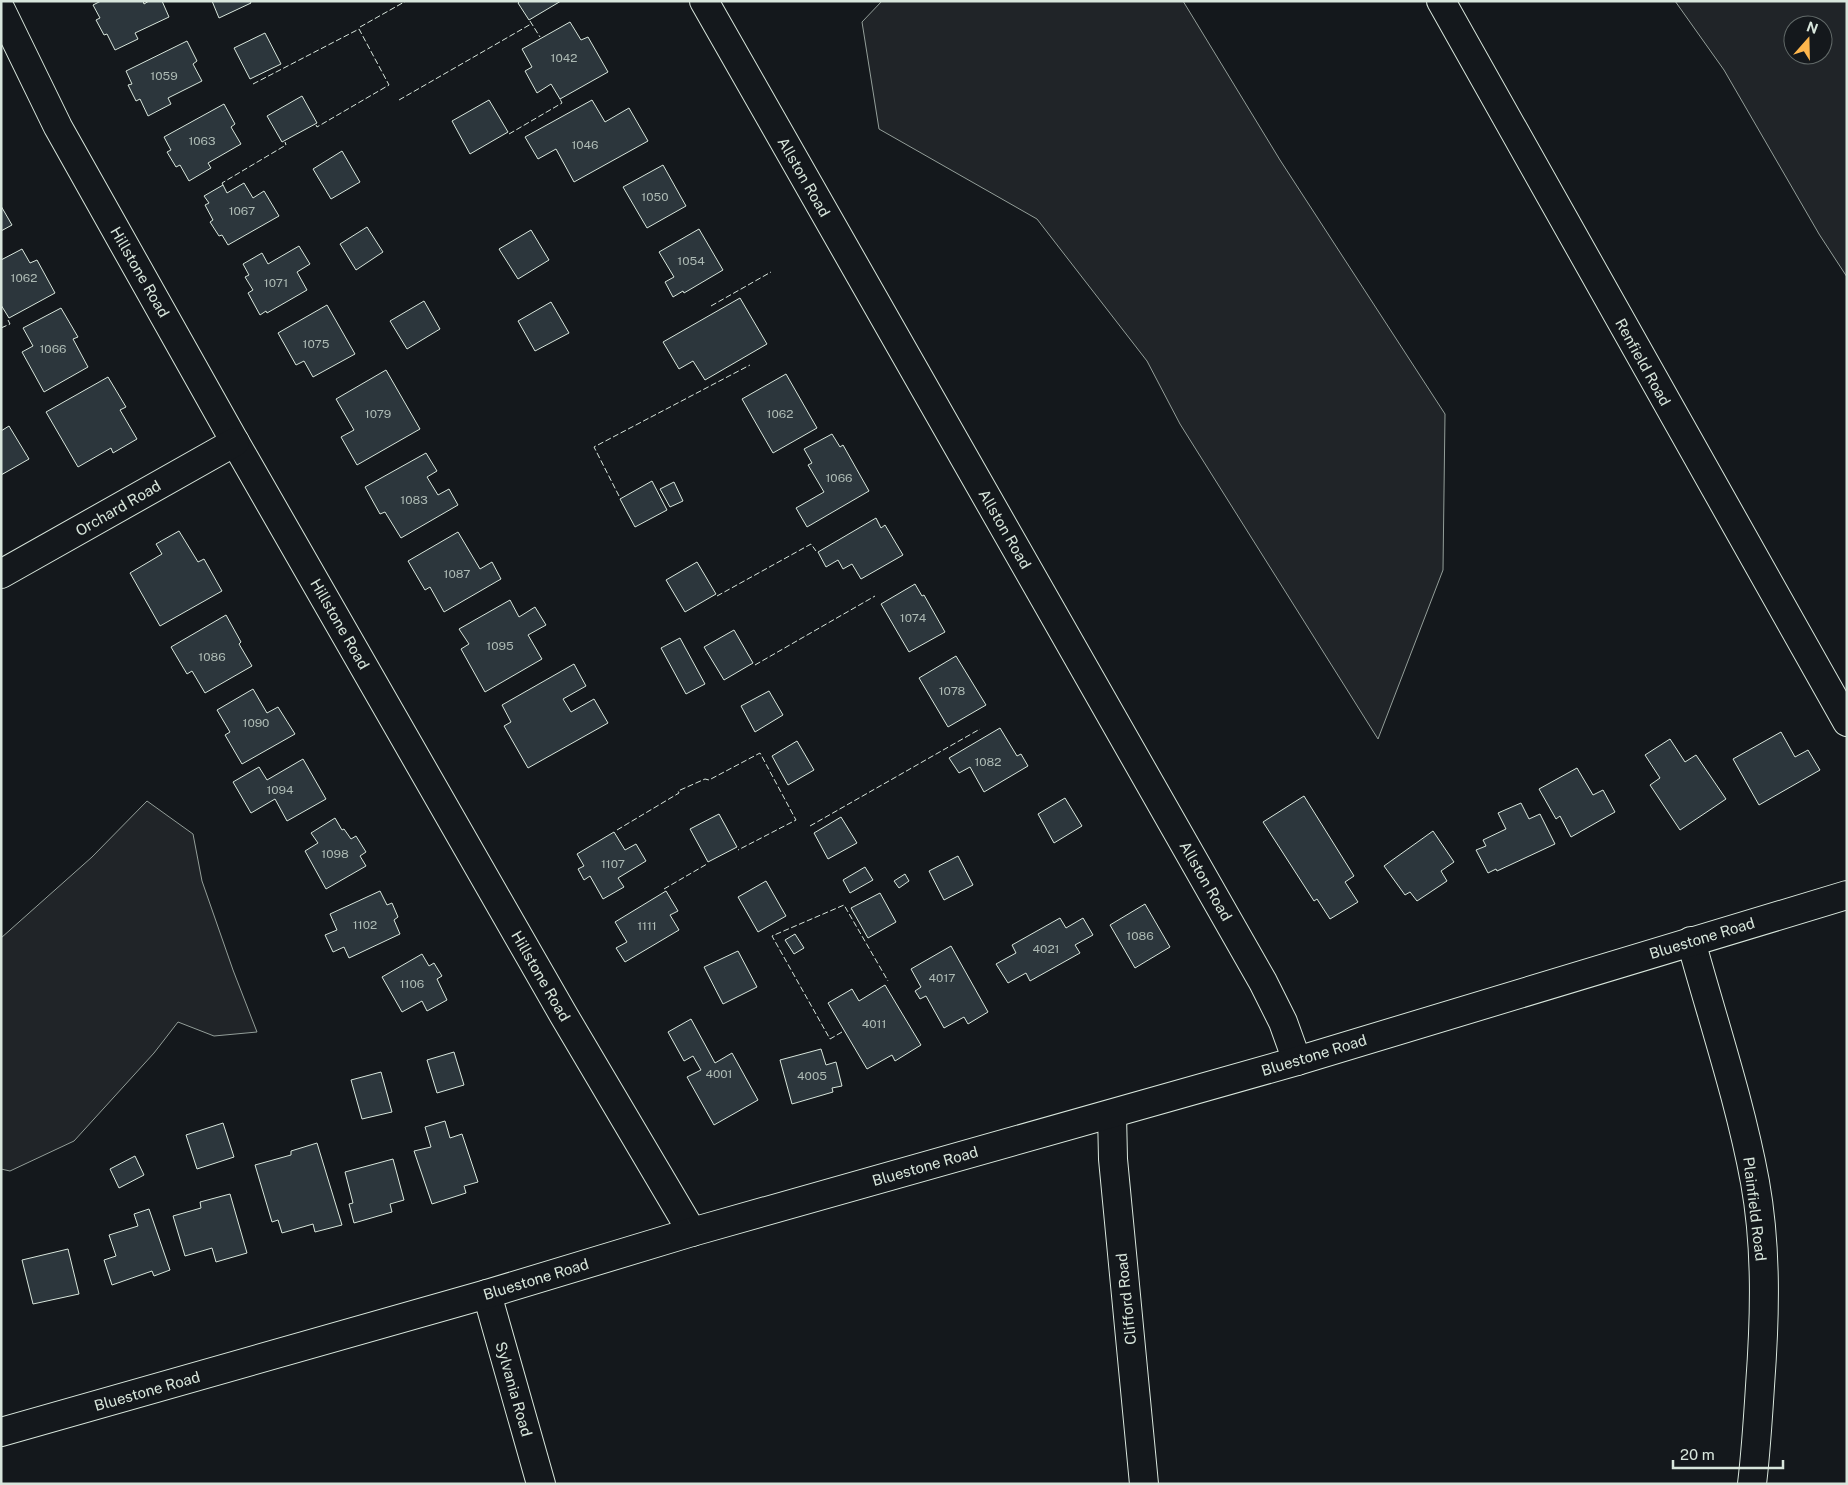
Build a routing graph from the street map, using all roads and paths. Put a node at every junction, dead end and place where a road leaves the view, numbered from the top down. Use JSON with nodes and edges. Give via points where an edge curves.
{"nodes":[{"id":1,"x":704,"y":1,"type":"edge"},
{"id":2,"x":1441,"y":1,"type":"edge"},
{"id":3,"x":1,"y":10,"type":"edge"},
{"id":4,"x":235,"y":442,"type":"junction"},
{"id":5,"x":1,"y":574,"type":"edge"},
{"id":6,"x":1847,"y":722,"type":"edge"},
{"id":7,"x":1847,"y":896,"type":"edge"},
{"id":8,"x":1690,"y":942,"type":"junction"},
{"id":9,"x":1297,"y":1061,"type":"junction"},
{"id":10,"x":1112,"y":1114,"type":"junction"},
{"id":11,"x":692,"y":1232,"type":"junction"},
{"id":12,"x":487,"y":1294,"type":"junction"},
{"id":13,"x":1,"y":1432,"type":"edge"},
{"id":14,"x":541,"y":1484,"type":"edge"},
{"id":15,"x":1144,"y":1484,"type":"edge"},
{"id":16,"x":1752,"y":1484,"type":"edge"}],
"edges":[{"from":1,"to":9,"type":"street","name":"Allston Road","via":[[1263,982],[1283,1022]]},
{"from":2,"to":6,"type":"street","name":"Renfield Road"},
{"from":3,"to":4,"type":"street","name":"Hillstone Road","via":[[58,127]]},
{"from":4,"to":5,"type":"street","name":"Orchard Road"},
{"from":4,"to":11,"type":"street","name":"Hillstone Road","via":[[562,1014]]},
{"from":7,"to":8,"type":"street","name":"Bluestone Road"},
{"from":8,"to":9,"type":"street","name":"Bluestone Road"},
{"from":8,"to":16,"type":"street","name":"Plainfield Road","via":[[1739,1114],[1755,1184],[1760,1225],[1764,1302]]},
{"from":9,"to":10,"type":"street","name":"Bluestone Road"},
{"from":10,"to":11,"type":"street","name":"Bluestone Road"},
{"from":10,"to":15,"type":"street","name":"Clifford Road","via":[[1113,1159]]},
{"from":11,"to":12,"type":"street","name":"Bluestone Road"},
{"from":12,"to":13,"type":"street","name":"Bluestone Road"},
{"from":12,"to":14,"type":"street","name":"Sylvania Road"}]}
